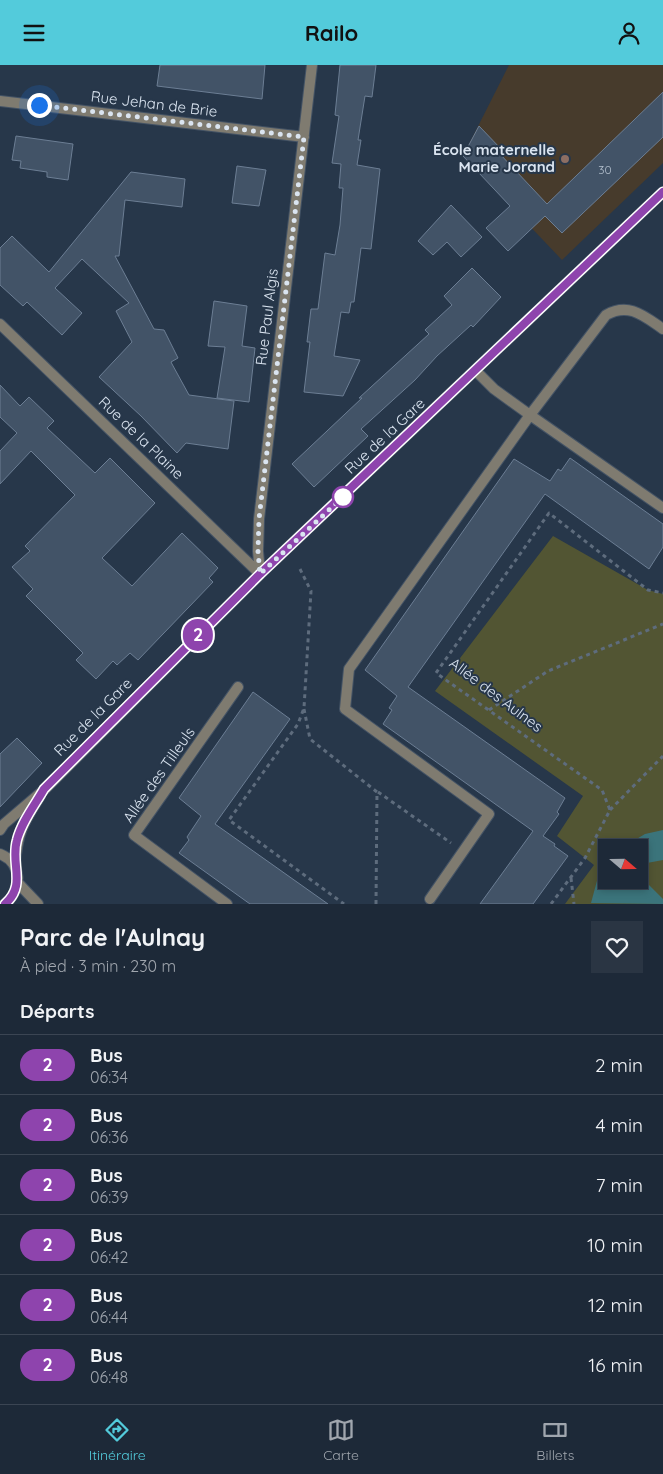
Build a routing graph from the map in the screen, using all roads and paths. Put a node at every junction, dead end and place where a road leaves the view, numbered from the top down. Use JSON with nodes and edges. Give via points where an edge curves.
{"nodes":[{"id":1,"x":312,"y":65,"type":"edge"},
{"id":2,"x":0,"y":101,"type":"edge"},
{"id":3,"x":304,"y":137,"type":"junction"},
{"id":4,"x":663,"y":192,"type":"edge"},
{"id":5,"x":0,"y":324,"type":"edge"},
{"id":6,"x":663,"y":329,"type":"edge"},
{"id":7,"x":476,"y":371,"type":"junction"},
{"id":8,"x":530,"y":415,"type":"junction"},
{"id":9,"x":663,"y":508,"type":"edge"},
{"id":10,"x":300,"y":569,"type":"dead end"},
{"id":11,"x":260,"y":574,"type":"junction"},
{"id":12,"x":663,"y":593,"type":"edge"},
{"id":13,"x":663,"y":624,"type":"edge"},
{"id":14,"x":238,"y":687,"type":"dead end"},
{"id":15,"x":304,"y":708,"type":"junction"},
{"id":16,"x":489,"y":710,"type":"junction"},
{"id":17,"x":663,"y":756,"type":"edge"},
{"id":18,"x":44,"y":789,"type":"junction"},
{"id":19,"x":377,"y":792,"type":"junction"},
{"id":20,"x":610,"y":810,"type":"junction"},
{"id":21,"x":0,"y":830,"type":"edge"},
{"id":22,"x":463,"y":851,"type":"junction"},
{"id":23,"x":0,"y":854,"type":"edge"},
{"id":24,"x":15,"y":866,"type":"junction"},
{"id":25,"x":570,"y":877,"type":"junction"},
{"id":26,"x":18,"y":883,"type":"junction"},
{"id":27,"x":430,"y":899,"type":"dead end"},
{"id":28,"x":5,"y":904,"type":"edge"},
{"id":29,"x":38,"y":904,"type":"edge"},
{"id":30,"x":227,"y":904,"type":"edge"},
{"id":31,"x":344,"y":904,"type":"edge"},
{"id":32,"x":376,"y":904,"type":"edge"},
{"id":33,"x":551,"y":904,"type":"edge"},
{"id":34,"x":574,"y":904,"type":"edge"}],
"edges":[{"from":1,"to":3,"type":"street","name":"Rue Paul Algis"},
{"from":2,"to":3,"type":"street","name":"Rue Jehan de Brie"},
{"from":3,"to":11,"type":"street","name":"Rue Paul Algis","via":[[259,519]]},
{"from":4,"to":7,"type":"street","name":"Rue de la Gare"},
{"from":5,"to":11,"type":"street","name":"Rue de la Plaine"},
{"from":6,"to":8,"type":"street","via":[[640,313],[627,309],[616,309],[606,315]]},
{"from":7,"to":8,"type":"street","via":[[494,389]]},
{"from":7,"to":11,"type":"street","name":"Rue de la Gare"},
{"from":8,"to":9,"type":"street"},
{"from":8,"to":22,"type":"street","via":[[349,669],[345,709],[489,814]]},
{"from":10,"to":15,"type":"path","via":[[311,591]]},
{"from":11,"to":18,"type":"street","name":"Rue de la Gare"},
{"from":12,"to":16,"type":"path","name":"Allée des Aulnes","via":[[648,590],[549,513],[436,673]]},
{"from":13,"to":16,"type":"path","via":[[548,671]]},
{"from":14,"to":30,"type":"street","name":"Allée des Tilleuls","via":[[134,835]]},
{"from":15,"to":19,"type":"path","via":[[310,739]]},
{"from":15,"to":31,"type":"path","via":[[298,724],[229,820]]},
{"from":16,"to":20,"type":"path","name":"Allée des Aulnes","via":[[602,790]]},
{"from":17,"to":20,"type":"path"},
{"from":18,"to":21,"type":"street","name":"Rue de la Gare"},
{"from":18,"to":24,"type":"street","name":"Rue de la Gare","via":[[22,826],[16,842]]},
{"from":19,"to":22,"type":"path"},
{"from":19,"to":32,"type":"path"},
{"from":20,"to":25,"type":"path","via":[[585,858]]},
{"from":22,"to":27,"type":"street"},
{"from":23,"to":24,"type":"street"},
{"from":24,"to":26,"type":"street","name":"Rue de la Gare"},
{"from":25,"to":33,"type":"path"},
{"from":25,"to":34,"type":"path"},
{"from":26,"to":28,"type":"street","via":[[16,891]]},
{"from":26,"to":29,"type":"street"}]}
